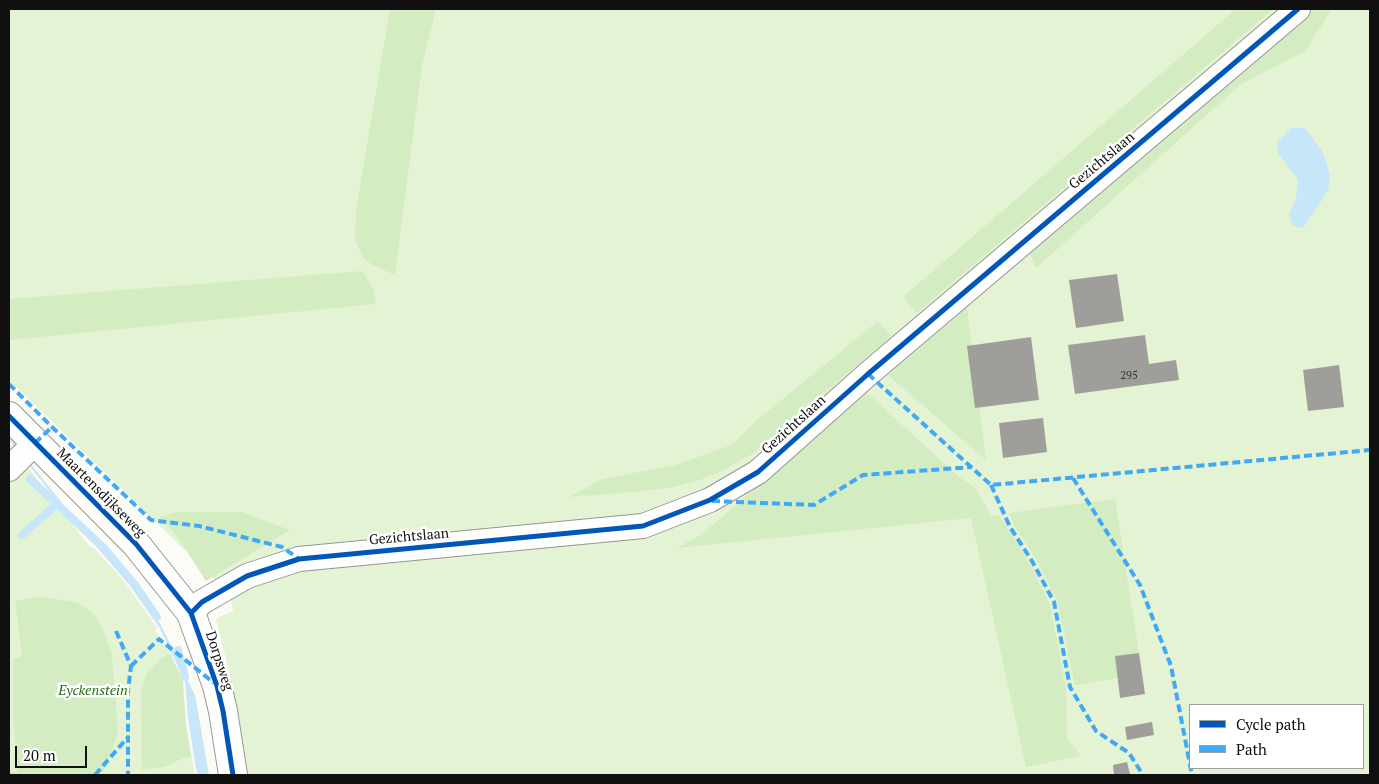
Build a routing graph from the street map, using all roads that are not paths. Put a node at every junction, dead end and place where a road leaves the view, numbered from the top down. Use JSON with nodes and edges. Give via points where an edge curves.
{"nodes":[{"id":1,"x":1298,"y":9,"type":"edge"},
{"id":2,"x":9,"y":416,"type":"edge"},
{"id":3,"x":35,"y":443,"type":"junction"},
{"id":4,"x":9,"y":469,"type":"edge"},
{"id":5,"x":191,"y":613,"type":"junction"},
{"id":6,"x":233,"y":775,"type":"edge"}],
"edges":[{"from":1,"to":5,"type":"street","name":"Gezichtslaan","via":[[868,374],[758,472],[710,500],[643,526],[299,559],[247,576],[202,602]]},
{"from":2,"to":3,"type":"street","name":"Maartensdijkseweg"},
{"from":3,"to":4,"type":"street"},
{"from":3,"to":5,"type":"street","name":"Maartensdijkseweg","via":[[136,544]]},
{"from":5,"to":6,"type":"street","name":"Dorpsweg","via":[[217,686]]}]}
